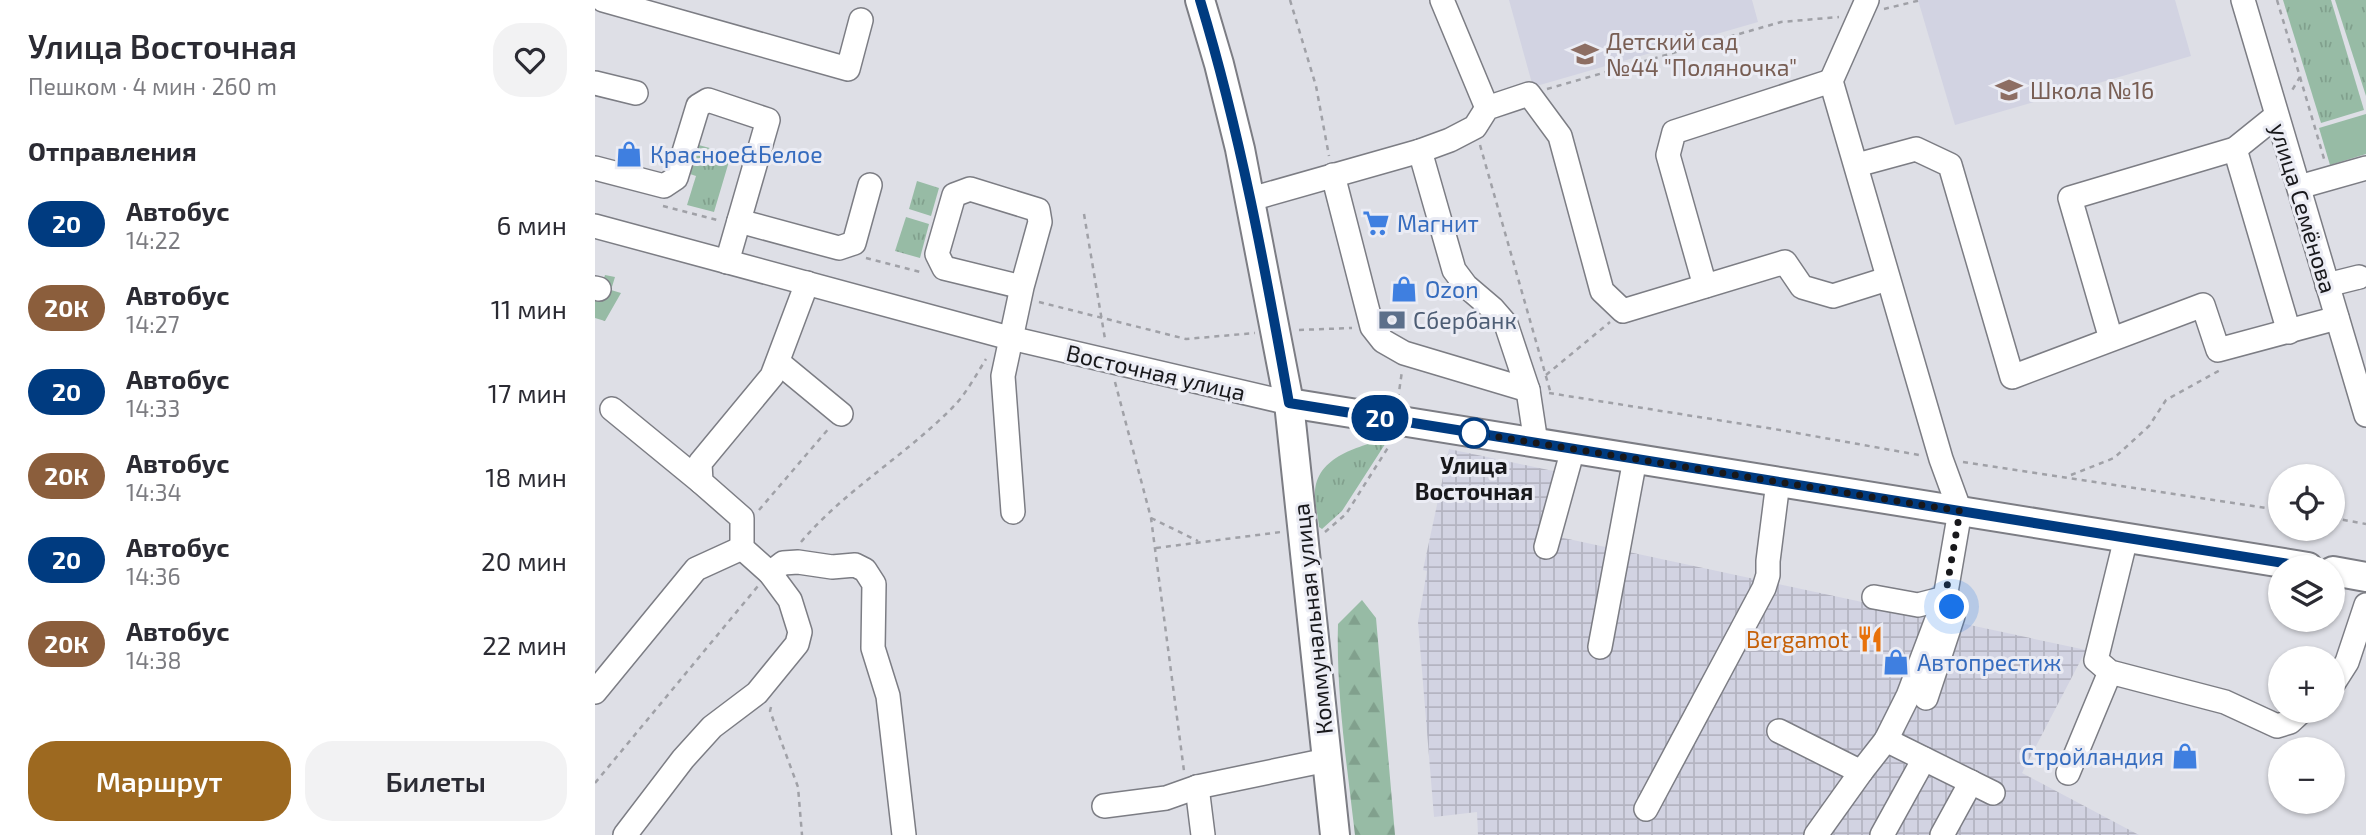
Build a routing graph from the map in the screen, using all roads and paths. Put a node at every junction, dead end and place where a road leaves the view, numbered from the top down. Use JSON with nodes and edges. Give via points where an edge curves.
{"nodes":[{"id":1,"x":603,"y":0,"type":"edge"},
{"id":2,"x":1200,"y":0,"type":"edge"},
{"id":3,"x":1290,"y":0,"type":"edge"},
{"id":4,"x":1442,"y":0,"type":"edge"},
{"id":5,"x":1921,"y":0,"type":"edge"},
{"id":6,"x":2243,"y":0,"type":"edge"},
{"id":7,"x":2277,"y":0,"type":"edge"},
{"id":8,"x":1863,"y":7,"type":"edge"},
{"id":9,"x":861,"y":20,"type":"dead end"},
{"id":10,"x":2300,"y":78,"type":"junction"},
{"id":11,"x":1831,"y":81,"type":"junction"},
{"id":12,"x":595,"y":83,"type":"edge"},
{"id":13,"x":636,"y":93,"type":"dead end"},
{"id":14,"x":1529,"y":94,"type":"junction"},
{"id":15,"x":2276,"y":116,"type":"junction"},
{"id":16,"x":1481,"y":118,"type":"junction"},
{"id":17,"x":2235,"y":149,"type":"junction"},
{"id":18,"x":1420,"y":151,"type":"junction"},
{"id":19,"x":1857,"y":165,"type":"junction"},
{"id":20,"x":595,"y":168,"type":"edge"},
{"id":21,"x":2366,"y":168,"type":"edge"},
{"id":22,"x":1333,"y":175,"type":"junction"},
{"id":23,"x":2330,"y":178,"type":"junction"},
{"id":24,"x":870,"y":185,"type":"dead end"},
{"id":25,"x":2299,"y":187,"type":"junction"},
{"id":26,"x":1251,"y":199,"type":"junction"},
{"id":27,"x":1084,"y":214,"type":"dead end"},
{"id":28,"x":739,"y":221,"type":"junction"},
{"id":29,"x":595,"y":226,"type":"edge"},
{"id":30,"x":727,"y":262,"type":"junction"},
{"id":31,"x":2359,"y":277,"type":"dead end"},
{"id":32,"x":1887,"y":279,"type":"junction"},
{"id":33,"x":807,"y":283,"type":"junction"},
{"id":34,"x":2327,"y":285,"type":"junction"},
{"id":35,"x":1705,"y":286,"type":"junction"},
{"id":36,"x":1022,"y":287,"type":"junction"},
{"id":37,"x":1623,"y":311,"type":"junction"},
{"id":38,"x":2337,"y":318,"type":"junction"},
{"id":39,"x":1372,"y":327,"type":"junction"},
{"id":40,"x":1299,"y":330,"type":"dead end"},
{"id":41,"x":2289,"y":332,"type":"junction"},
{"id":42,"x":1006,"y":337,"type":"junction"},
{"id":43,"x":1105,"y":339,"type":"dead end"},
{"id":44,"x":2111,"y":339,"type":"junction"},
{"id":45,"x":2218,"y":350,"type":"junction"},
{"id":46,"x":1404,"y":353,"type":"junction"},
{"id":47,"x":778,"y":362,"type":"junction"},
{"id":48,"x":1546,"y":375,"type":"junction"},
{"id":49,"x":1114,"y":379,"type":"dead end"},
{"id":50,"x":1528,"y":390,"type":"junction"},
{"id":51,"x":1551,"y":394,"type":"junction"},
{"id":52,"x":1289,"y":403,"type":"junction"},
{"id":53,"x":1398,"y":404,"type":"dead end"},
{"id":54,"x":612,"y":409,"type":"dead end"},
{"id":55,"x":841,"y":414,"type":"joint"},
{"id":56,"x":2366,"y":415,"type":"edge"},
{"id":57,"x":1536,"y":443,"type":"junction"},
{"id":58,"x":1389,"y":446,"type":"dead end"},
{"id":59,"x":1573,"y":449,"type":"junction"},
{"id":60,"x":1635,"y":459,"type":"junction"},
{"id":61,"x":1941,"y":459,"type":"junction"},
{"id":62,"x":2067,"y":477,"type":"junction"},
{"id":63,"x":701,"y":482,"type":"junction"},
{"id":64,"x":1778,"y":482,"type":"junction"},
{"id":65,"x":2268,"y":508,"type":"edge"},
{"id":66,"x":1960,"y":511,"type":"junction"},
{"id":67,"x":1013,"y":512,"type":"dead end"},
{"id":68,"x":742,"y":518,"type":"junction"},
{"id":69,"x":1151,"y":518,"type":"junction"},
{"id":70,"x":2345,"y":521,"type":"edge"},
{"id":71,"x":2366,"y":524,"type":"edge"},
{"id":72,"x":1321,"y":536,"type":"dead end"},
{"id":73,"x":1286,"y":537,"type":"dead end"},
{"id":74,"x":2126,"y":538,"type":"junction"},
{"id":75,"x":1201,"y":542,"type":"junction"},
{"id":76,"x":1546,"y":547,"type":"dead end"},
{"id":77,"x":742,"y":548,"type":"junction"},
{"id":78,"x":1156,"y":548,"type":"junction"},
{"id":79,"x":2268,"y":561,"type":"edge"},
{"id":80,"x":776,"y":568,"type":"junction"},
{"id":81,"x":2345,"y":573,"type":"edge"},
{"id":82,"x":2366,"y":576,"type":"edge"},
{"id":83,"x":1874,"y":597,"type":"dead end"},
{"id":84,"x":1945,"y":598,"type":"junction"},
{"id":85,"x":2366,"y":605,"type":"edge"},
{"id":86,"x":1600,"y":647,"type":"dead end"},
{"id":87,"x":2345,"y":665,"type":"edge"},
{"id":88,"x":2110,"y":672,"type":"junction"},
{"id":89,"x":595,"y":692,"type":"edge"},
{"id":90,"x":1926,"y":698,"type":"dead end"},
{"id":91,"x":772,"y":704,"type":"dead end"},
{"id":92,"x":2268,"y":722,"type":"edge"},
{"id":93,"x":1779,"y":731,"type":"dead end"},
{"id":94,"x":1886,"y":740,"type":"junction"},
{"id":95,"x":1924,"y":759,"type":"junction"},
{"id":96,"x":1327,"y":760,"type":"junction"},
{"id":97,"x":1861,"y":772,"type":"junction"},
{"id":98,"x":2068,"y":773,"type":"dead end"},
{"id":99,"x":1971,"y":782,"type":"junction"},
{"id":100,"x":595,"y":783,"type":"edge"},
{"id":101,"x":1197,"y":787,"type":"junction"},
{"id":102,"x":1993,"y":793,"type":"dead end"},
{"id":103,"x":1104,"y":806,"type":"dead end"},
{"id":104,"x":1646,"y":809,"type":"dead end"},
{"id":105,"x":625,"y":835,"type":"edge"},
{"id":106,"x":802,"y":835,"type":"edge"},
{"id":107,"x":904,"y":835,"type":"edge"},
{"id":108,"x":1203,"y":835,"type":"edge"},
{"id":109,"x":1335,"y":835,"type":"edge"},
{"id":110,"x":1816,"y":835,"type":"edge"},
{"id":111,"x":1882,"y":835,"type":"edge"},
{"id":112,"x":1942,"y":835,"type":"edge"}],
"edges":[{"from":1,"to":9,"type":"street","via":[[848,69]]},
{"from":2,"to":26,"type":"main road","name":"Коммунальная улица"},
{"from":3,"to":22,"type":"path","via":[[1315,86]]},
{"from":4,"to":16,"type":"street"},
{"from":5,"to":8,"type":"path"},
{"from":6,"to":15,"type":"street","name":"улица Семёнова"},
{"from":7,"to":10,"type":"path"},
{"from":8,"to":11,"type":"street"},
{"from":8,"to":14,"type":"path","via":[[1781,22]]},
{"from":10,"to":15,"type":"path"},
{"from":10,"to":23,"type":"path"},
{"from":11,"to":19,"type":"street"},
{"from":11,"to":35,"type":"street","via":[[1674,132],[1668,155]]},
{"from":12,"to":13,"type":"street"},
{"from":14,"to":16,"type":"street"},
{"from":14,"to":37,"type":"street","via":[[1560,136],[1602,291]]},
{"from":15,"to":17,"type":"street"},
{"from":15,"to":25,"type":"street","name":"улица Семёнова"},
{"from":16,"to":18,"type":"street","via":[[1450,140]]},
{"from":16,"to":48,"type":"path"},
{"from":17,"to":41,"type":"street"},
{"from":17,"to":44,"type":"street","via":[[2070,198]]},
{"from":18,"to":22,"type":"street"},
{"from":18,"to":50,"type":"street","via":[[1454,270],[1506,324]]},
{"from":19,"to":32,"type":"street"},
{"from":19,"to":44,"type":"street","via":[[1916,149],[1950,165],[2012,377]]},
{"from":20,"to":28,"type":"street","via":[[664,186],[676,178],[698,106],[708,100],[768,120]]},
{"from":21,"to":23,"type":"street"},
{"from":22,"to":26,"type":"street"},
{"from":22,"to":39,"type":"street"},
{"from":23,"to":25,"type":"street"},
{"from":24,"to":28,"type":"street","via":[[854,243],[839,248]]},
{"from":25,"to":34,"type":"street","name":"улица Семёнова"},
{"from":26,"to":52,"type":"main road","name":"Коммунальная улица"},
{"from":27,"to":43,"type":"path"},
{"from":28,"to":30,"type":"street"},
{"from":29,"to":30,"type":"street","name":"Восточная улица"},
{"from":30,"to":33,"type":"street","name":"Восточная улица"},
{"from":31,"to":34,"type":"street"},
{"from":32,"to":35,"type":"street","via":[[1833,296],[1802,287],[1785,262]]},
{"from":32,"to":61,"type":"street"},
{"from":33,"to":42,"type":"street","name":"Восточная улица"},
{"from":33,"to":47,"type":"street"},
{"from":34,"to":38,"type":"street","name":"улица Семёнова"},
{"from":35,"to":37,"type":"street"},
{"from":36,"to":36,"type":"street","via":[[1040,222],[1038,209],[970,189],[954,195],[937,254],[944,268]]},
{"from":36,"to":42,"type":"street"},
{"from":37,"to":48,"type":"path"},
{"from":38,"to":41,"type":"street"},
{"from":38,"to":56,"type":"street","name":"улица Семёнова"},
{"from":39,"to":40,"type":"path"},
{"from":39,"to":46,"type":"street","via":[[1383,341]]},
{"from":41,"to":45,"type":"street"},
{"from":42,"to":52,"type":"street","name":"Восточная улица"},
{"from":42,"to":67,"type":"street","via":[[1003,376]]},
{"from":42,"to":80,"type":"path","via":[[955,405],[823,516]]},
{"from":44,"to":45,"type":"street","via":[[2203,306]]},
{"from":45,"to":62,"type":"path","via":[[2223,368],[2166,400],[2149,426],[2115,458]]},
{"from":46,"to":50,"type":"street"},
{"from":46,"to":53,"type":"path"},
{"from":47,"to":55,"type":"street"},
{"from":47,"to":63,"type":"street","via":[[772,376],[700,463]]},
{"from":48,"to":51,"type":"path"},
{"from":49,"to":69,"type":"path"},
{"from":50,"to":51,"type":"path"},
{"from":50,"to":57,"type":"street"},
{"from":51,"to":61,"type":"path"},
{"from":52,"to":57,"type":"main road","name":"Восточная улица"},
{"from":52,"to":96,"type":"main road","name":"Коммунальная улица"},
{"from":54,"to":63,"type":"street"},
{"from":55,"to":68,"type":"path","via":[[757,511]]},
{"from":57,"to":59,"type":"main road","name":"Восточная улица"},
{"from":58,"to":72,"type":"path","via":[[1346,514]]},
{"from":59,"to":60,"type":"main road","name":"Восточная улица"},
{"from":59,"to":76,"type":"street"},
{"from":60,"to":64,"type":"main road","name":"Восточная улица"},
{"from":60,"to":86,"type":"street"},
{"from":61,"to":62,"type":"path"},
{"from":61,"to":66,"type":"street"},
{"from":62,"to":65,"type":"path"},
{"from":63,"to":68,"type":"street"},
{"from":64,"to":66,"type":"main road","name":"Восточная улица"},
{"from":64,"to":104,"type":"street","via":[[1764,588]]},
{"from":66,"to":74,"type":"main road","name":"Восточная улица"},
{"from":66,"to":84,"type":"street"},
{"from":68,"to":77,"type":"street"},
{"from":69,"to":75,"type":"path"},
{"from":69,"to":78,"type":"path"},
{"from":70,"to":71,"type":"path"},
{"from":73,"to":75,"type":"path","via":[[1281,532]]},
{"from":74,"to":79,"type":"main road","name":"Восточная улица"},
{"from":74,"to":88,"type":"street","via":[[2096,660]]},
{"from":75,"to":78,"type":"path"},
{"from":77,"to":80,"type":"street"},
{"from":77,"to":89,"type":"street","via":[[696,569]]},
{"from":78,"to":101,"type":"path","via":[[1184,771]]},
{"from":80,"to":100,"type":"path"},
{"from":80,"to":105,"type":"street","via":[[800,632],[797,645],[757,693],[712,727],[683,759]]},
{"from":80,"to":107,"type":"street","via":[[798,562],[855,565],[865,570],[874,584],[873,648],[888,696]]},
{"from":81,"to":82,"type":"main road"},
{"from":83,"to":84,"type":"street","via":[[1918,605]]},
{"from":84,"to":90,"type":"street","via":[[1954,616]]},
{"from":84,"to":94,"type":"street","via":[[1909,696]]},
{"from":85,"to":87,"type":"street"},
{"from":88,"to":92,"type":"street","via":[[2225,702]]},
{"from":88,"to":98,"type":"street"},
{"from":91,"to":106,"type":"path","via":[[770,711],[798,787]]},
{"from":93,"to":97,"type":"street"},
{"from":94,"to":95,"type":"street"},
{"from":94,"to":97,"type":"street"},
{"from":95,"to":99,"type":"street"},
{"from":95,"to":111,"type":"street"},
{"from":96,"to":101,"type":"street"},
{"from":96,"to":109,"type":"main road","name":"Коммунальная улица"},
{"from":97,"to":110,"type":"street"},
{"from":99,"to":102,"type":"street"},
{"from":99,"to":112,"type":"street"},
{"from":101,"to":103,"type":"street","via":[[1166,798]]},
{"from":101,"to":108,"type":"street"}]}
